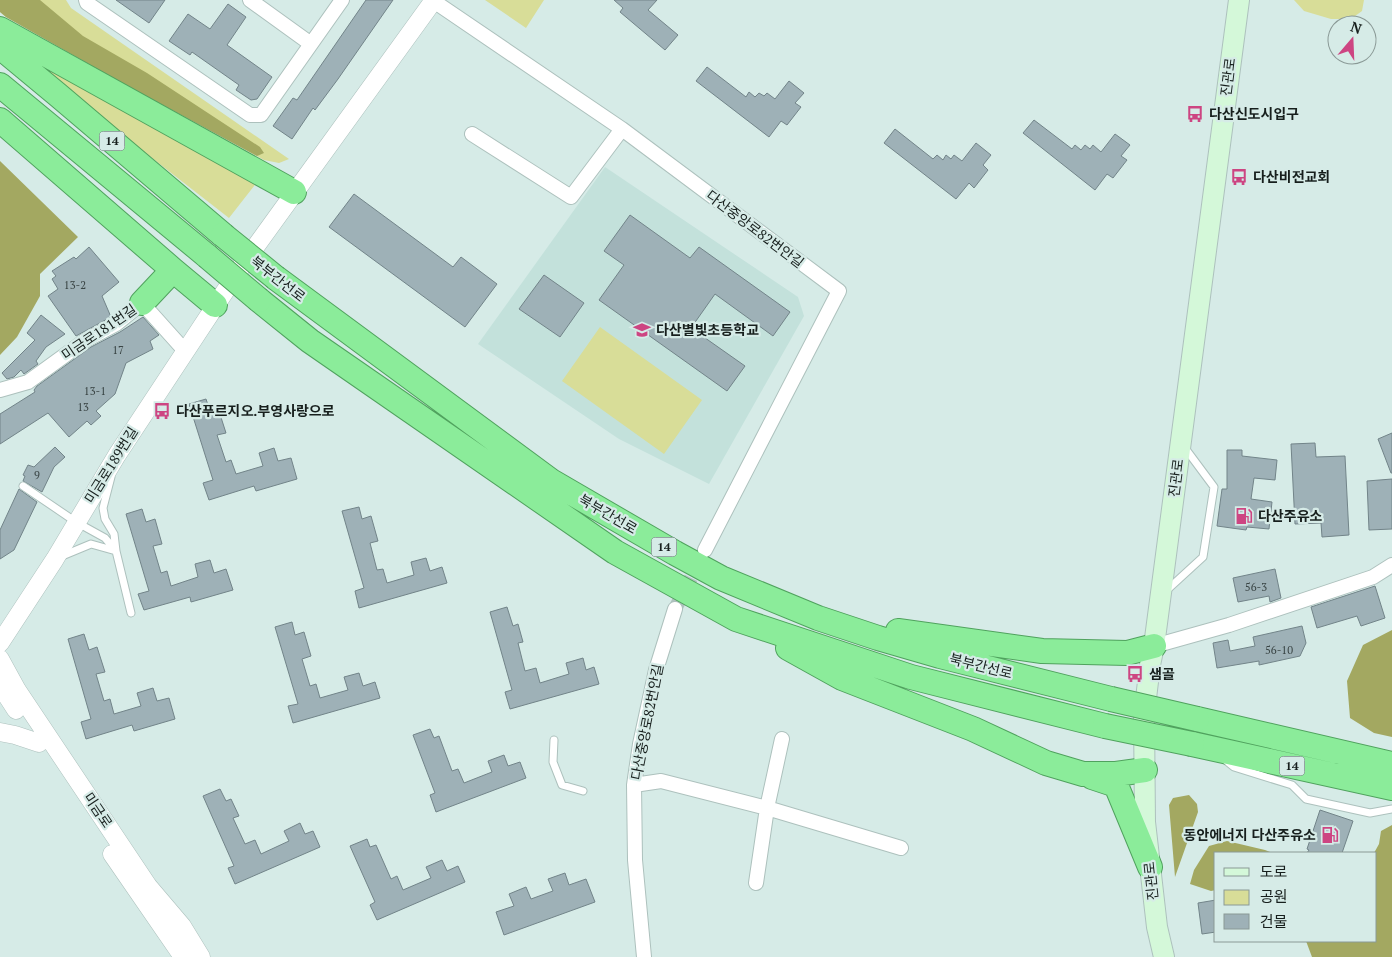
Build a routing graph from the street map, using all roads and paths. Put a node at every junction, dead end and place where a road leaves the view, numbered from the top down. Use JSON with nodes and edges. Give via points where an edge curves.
{"nodes":[{"id":1,"x":86,"y":0,"type":"edge"},
{"id":2,"x":250,"y":0,"type":"edge"},
{"id":3,"x":342,"y":0,"type":"edge"},
{"id":4,"x":433,"y":0,"type":"edge"},
{"id":5,"x":1238,"y":0,"type":"edge"},
{"id":6,"x":0,"y":29,"type":"edge"},
{"id":7,"x":311,"y":44,"type":"junction"},
{"id":8,"x":0,"y":48,"type":"edge"},
{"id":9,"x":0,"y":85,"type":"edge"},
{"id":10,"x":0,"y":120,"type":"edge"},
{"id":11,"x":622,"y":129,"type":"junction"},
{"id":12,"x":472,"y":134,"type":"dead end"},
{"id":13,"x":294,"y":192,"type":"junction"},
{"id":14,"x":173,"y":270,"type":"junction"},
{"id":15,"x":142,"y":303,"type":"junction"},
{"id":16,"x":215,"y":305,"type":"junction"},
{"id":17,"x":185,"y":351,"type":"junction"},
{"id":18,"x":0,"y":390,"type":"edge"},
{"id":19,"x":1181,"y":442,"type":"junction"},
{"id":20,"x":117,"y":455,"type":"junction"},
{"id":21,"x":23,"y":486,"type":"dead end"},
{"id":22,"x":76,"y":522,"type":"junction"},
{"id":23,"x":705,"y":550,"type":"tunnel mouth"},
{"id":24,"x":116,"y":551,"type":"junction"},
{"id":25,"x":55,"y":559,"type":"junction"},
{"id":26,"x":1392,"y":564,"type":"edge"},
{"id":27,"x":1161,"y":596,"type":"junction"},
{"id":28,"x":675,"y":609,"type":"tunnel mouth"},
{"id":29,"x":130,"y":613,"type":"dead end"},
{"id":30,"x":818,"y":618,"type":"junction"},
{"id":31,"x":736,"y":619,"type":"junction"},
{"id":32,"x":0,"y":644,"type":"edge"},
{"id":33,"x":1154,"y":646,"type":"junction"},
{"id":34,"x":0,"y":659,"type":"edge"},
{"id":35,"x":0,"y":685,"type":"edge"},
{"id":36,"x":0,"y":732,"type":"edge"},
{"id":37,"x":782,"y":739,"type":"dead end"},
{"id":38,"x":554,"y":740,"type":"dead end"},
{"id":39,"x":38,"y":743,"type":"junction"},
{"id":40,"x":1200,"y":745,"type":"junction"},
{"id":41,"x":1392,"y":764,"type":"edge"},
{"id":42,"x":1145,"y":770,"type":"junction"},
{"id":43,"x":1084,"y":774,"type":"junction"},
{"id":44,"x":634,"y":785,"type":"junction"},
{"id":45,"x":1392,"y":788,"type":"edge"},
{"id":46,"x":583,"y":791,"type":"dead end"},
{"id":47,"x":768,"y":808,"type":"junction"},
{"id":48,"x":1392,"y":809,"type":"edge"},
{"id":49,"x":901,"y":848,"type":"dead end"},
{"id":50,"x":1150,"y":867,"type":"junction"},
{"id":51,"x":756,"y":883,"type":"dead end"},
{"id":52,"x":183,"y":957,"type":"edge"},
{"id":53,"x":201,"y":957,"type":"edge"},
{"id":54,"x":644,"y":957,"type":"edge"},
{"id":55,"x":1164,"y":957,"type":"edge"}],
"edges":[{"from":1,"to":7,"type":"street","via":[[250,115],[261,115]]},
{"from":2,"to":7,"type":"street"},
{"from":3,"to":7,"type":"street"},
{"from":4,"to":11,"type":"street","name":"다산중앙로82번안길"},
{"from":4,"to":13,"type":"street","name":"미금로189번길"},
{"from":5,"to":19,"type":"main road","name":"진관로"},
{"from":6,"to":13,"type":"highway"},
{"from":8,"to":30,"type":"highway","name":"북부간선로","number":"14","bridge":true,"via":[[276,278],[551,481],[721,578]]},
{"from":9,"to":31,"type":"highway","name":"북부간선로","number":"14","bridge":true,"via":[[310,341],[607,546]]},
{"from":10,"to":14,"type":"highway"},
{"from":11,"to":12,"type":"street","via":[[571,197]]},
{"from":11,"to":23,"type":"street","name":"다산중앙로82번안길","via":[[839,291]]},
{"from":13,"to":16,"type":"street","name":"미금로189번길"},
{"from":14,"to":15,"type":"highway"},
{"from":14,"to":16,"type":"highway"},
{"from":15,"to":17,"type":"street","name":"미금로181번길"},
{"from":15,"to":18,"type":"street","name":"미금로181번길","via":[[28,382]]},
{"from":16,"to":17,"type":"street","name":"미금로189번길"},
{"from":17,"to":20,"type":"street","name":"미금로189번길"},
{"from":19,"to":27,"type":"main road","name":"진관로"},
{"from":19,"to":27,"type":"lane","via":[[1214,487],[1204,557]]},
{"from":20,"to":22,"type":"street","name":"미금로189번길"},
{"from":20,"to":24,"type":"lane","via":[[103,508],[114,534]]},
{"from":21,"to":22,"type":"lane"},
{"from":22,"to":24,"type":"lane","via":[[105,538]]},
{"from":22,"to":25,"type":"street","name":"미금로189번길"},
{"from":24,"to":25,"type":"lane","via":[[91,544]]},
{"from":24,"to":29,"type":"lane"},
{"from":25,"to":32,"type":"street","name":"미금로189번길"},
{"from":26,"to":33,"type":"street","via":[[1373,577],[1229,625]]},
{"from":27,"to":33,"type":"main road","name":"진관로"},
{"from":28,"to":44,"type":"street","name":"다산중앙로82번안길","via":[[656,670]]},
{"from":30,"to":33,"type":"highway","via":[[1042,651],[1126,652]]},
{"from":30,"to":41,"type":"highway","name":"북부간선로","number":"14","bridge":true,"via":[[940,656]]},
{"from":31,"to":40,"type":"highway","name":"북부간선로","number":"14","bridge":true,"via":[[911,677],[1106,726]]},
{"from":31,"to":43,"type":"highway","via":[[842,678],[974,729],[1046,763]]},
{"from":33,"to":42,"type":"main road","name":"진관로","via":[[1144,715]]},
{"from":34,"to":53,"type":"street","name":"미금로","via":[[17,690],[148,886],[182,926]]},
{"from":35,"to":39,"type":"street","name":"미금로"},
{"from":36,"to":39,"type":"street"},
{"from":37,"to":47,"type":"street"},
{"from":38,"to":46,"type":"lane","via":[[553,762],[562,785]]},
{"from":39,"to":52,"type":"street","name":"미금로"},
{"from":40,"to":45,"type":"highway","name":"북부간선로","number":"14"},
{"from":40,"to":48,"type":"lane","via":[[1234,767],[1292,785],[1306,799],[1370,814]]},
{"from":42,"to":43,"type":"highway"},
{"from":42,"to":50,"type":"main road","name":"진관로","via":[[1145,822]]},
{"from":43,"to":50,"type":"highway","via":[[1116,785]]},
{"from":44,"to":47,"type":"street","via":[[661,781]]},
{"from":44,"to":54,"type":"street","name":"다산중앙로82번안길","via":[[635,860]]},
{"from":47,"to":49,"type":"street"},
{"from":47,"to":51,"type":"street"},
{"from":50,"to":55,"type":"main road","name":"진관로"}]}
